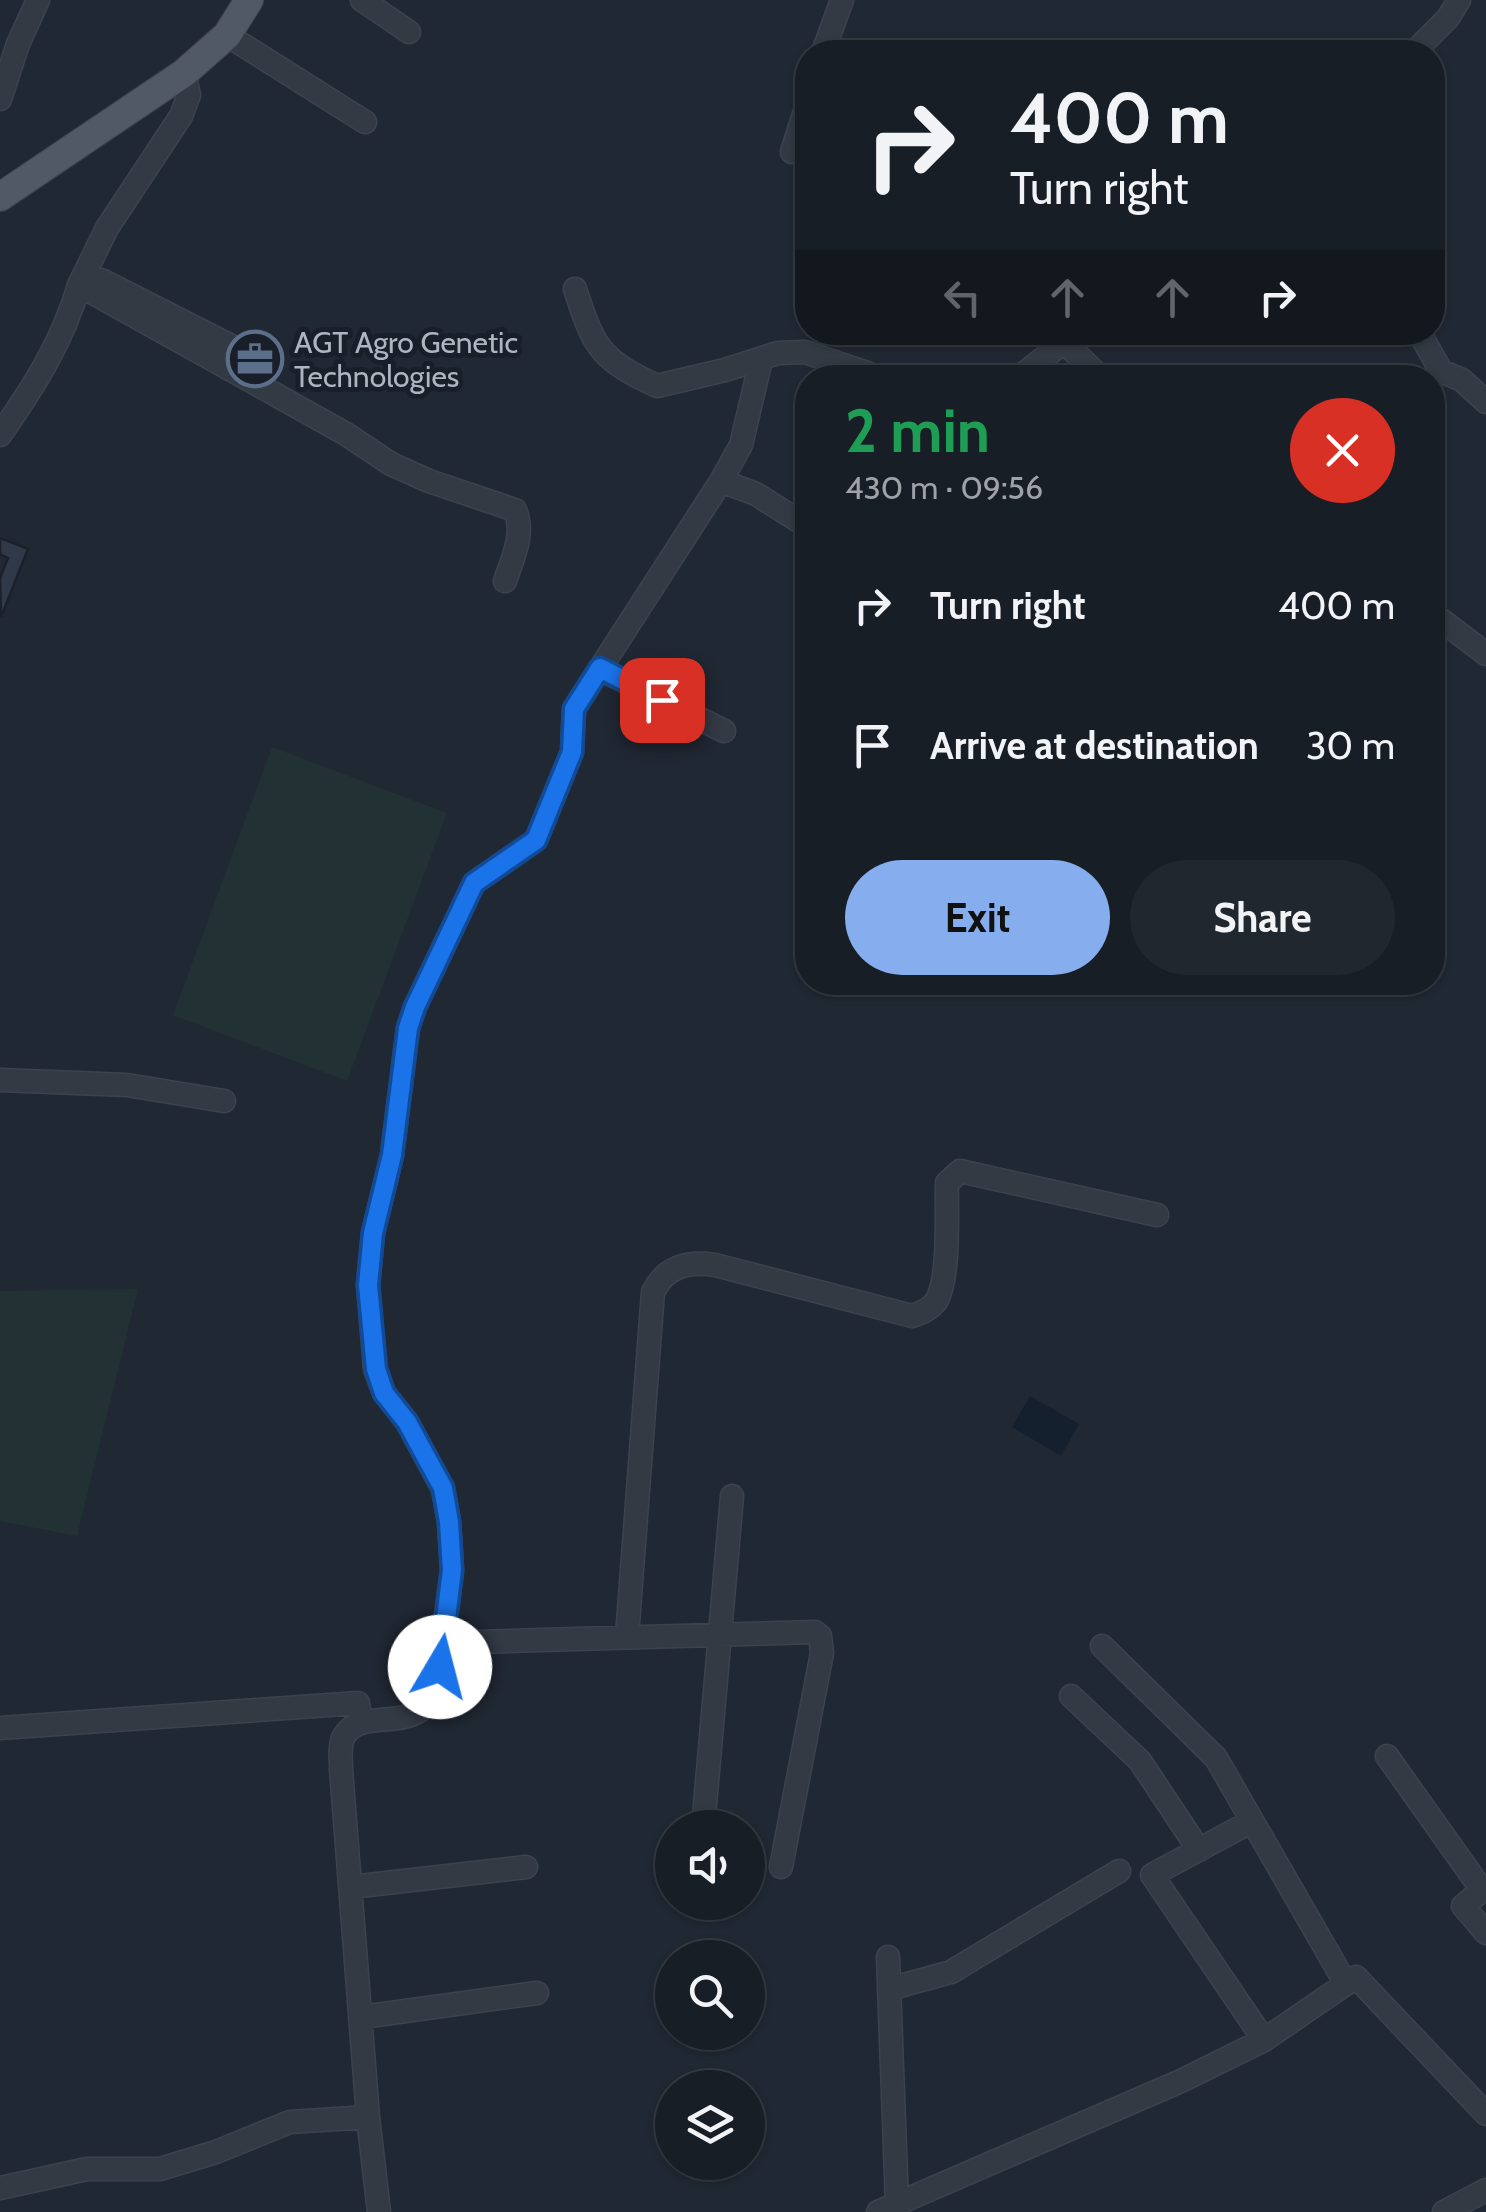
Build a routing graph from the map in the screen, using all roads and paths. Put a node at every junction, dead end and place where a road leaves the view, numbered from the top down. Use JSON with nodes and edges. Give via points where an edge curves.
{"nodes":[{"id":1,"x":38,"y":0,"type":"edge"},
{"id":2,"x":249,"y":0,"type":"edge"},
{"id":3,"x":362,"y":0,"type":"edge"},
{"id":4,"x":842,"y":0,"type":"edge"},
{"id":5,"x":1459,"y":0,"type":"edge"},
{"id":6,"x":408,"y":32,"type":"dead end"},
{"id":7,"x":227,"y":35,"type":"junction"},
{"id":8,"x":827,"y":40,"type":"edge"},
{"id":9,"x":1426,"y":40,"type":"edge"},
{"id":10,"x":184,"y":73,"type":"junction"},
{"id":11,"x":0,"y":99,"type":"edge"},
{"id":12,"x":365,"y":122,"type":"dead end"},
{"id":13,"x":795,"y":142,"type":"edge"},
{"id":14,"x":792,"y":152,"type":"dead end"},
{"id":15,"x":0,"y":197,"type":"edge"},
{"id":16,"x":82,"y":278,"type":"junction"},
{"id":17,"x":575,"y":289,"type":"dead end"},
{"id":18,"x":1062,"y":345,"type":"edge"},
{"id":19,"x":252,"y":356,"type":"dead end"},
{"id":20,"x":761,"y":360,"type":"junction"},
{"id":21,"x":844,"y":365,"type":"edge"},
{"id":22,"x":1035,"y":365,"type":"edge"},
{"id":23,"x":1445,"y":372,"type":"edge"},
{"id":24,"x":1486,"y":372,"type":"edge"},
{"id":25,"x":1462,"y":380,"type":"junction"},
{"id":26,"x":1486,"y":402,"type":"edge"},
{"id":27,"x":0,"y":435,"type":"edge"},
{"id":28,"x":721,"y":481,"type":"junction"},
{"id":29,"x":795,"y":520,"type":"edge"},
{"id":30,"x":505,"y":581,"type":"dead end"},
{"id":31,"x":1445,"y":623,"type":"edge"},
{"id":32,"x":1486,"y":654,"type":"edge"},
{"id":33,"x":600,"y":668,"type":"junction"},
{"id":34,"x":724,"y":731,"type":"dead end"},
{"id":35,"x":0,"y":1080,"type":"edge"},
{"id":36,"x":224,"y":1101,"type":"dead end"},
{"id":37,"x":1158,"y":1215,"type":"dead end"},
{"id":38,"x":732,"y":1496,"type":"dead end"},
{"id":39,"x":721,"y":1633,"type":"junction"},
{"id":40,"x":628,"y":1636,"type":"junction"},
{"id":41,"x":444,"y":1643,"type":"junction"},
{"id":42,"x":1102,"y":1646,"type":"dead end"},
{"id":43,"x":1071,"y":1696,"type":"dead end"},
{"id":44,"x":361,"y":1723,"type":"junction"},
{"id":45,"x":0,"y":1728,"type":"edge"},
{"id":46,"x":1387,"y":1756,"type":"dead end"},
{"id":47,"x":705,"y":1810,"type":"edge"},
{"id":48,"x":1252,"y":1821,"type":"junction"},
{"id":49,"x":1199,"y":1850,"type":"junction"},
{"id":50,"x":526,"y":1867,"type":"dead end"},
{"id":51,"x":782,"y":1867,"type":"dead end"},
{"id":52,"x":1119,"y":1871,"type":"dead end"},
{"id":53,"x":351,"y":1886,"type":"junction"},
{"id":54,"x":1484,"y":1889,"type":"edge"},
{"id":55,"x":1486,"y":1933,"type":"edge"},
{"id":56,"x":888,"y":1958,"type":"dead end"},
{"id":57,"x":1346,"y":1984,"type":"junction"},
{"id":58,"x":889,"y":1990,"type":"junction"},
{"id":59,"x":538,"y":1993,"type":"dead end"},
{"id":60,"x":362,"y":2017,"type":"junction"},
{"id":61,"x":1264,"y":2040,"type":"junction"},
{"id":62,"x":1486,"y":2114,"type":"edge"},
{"id":63,"x":368,"y":2117,"type":"junction"},
{"id":64,"x":0,"y":2188,"type":"edge"},
{"id":65,"x":1486,"y":2190,"type":"edge"},
{"id":66,"x":888,"y":2208,"type":"edge"},
{"id":67,"x":379,"y":2212,"type":"edge"},
{"id":68,"x":1444,"y":2212,"type":"edge"}],
"edges":[{"from":1,"to":11,"type":"street"},
{"from":2,"to":7,"type":"main road"},
{"from":3,"to":6,"type":"street"},
{"from":4,"to":8,"type":"street"},
{"from":5,"to":9,"type":"street"},
{"from":7,"to":10,"type":"main road"},
{"from":7,"to":12,"type":"street"},
{"from":10,"to":15,"type":"main road"},
{"from":10,"to":16,"type":"street","via":[[189,95],[181,116]]},
{"from":13,"to":14,"type":"street"},
{"from":16,"to":19,"type":"street"},
{"from":16,"to":27,"type":"street","via":[[70,320]]},
{"from":16,"to":30,"type":"street","via":[[391,464],[515,510],[518,544]]},
{"from":17,"to":20,"type":"street","via":[[594,343],[657,386]]},
{"from":18,"to":22,"type":"street"},
{"from":20,"to":21,"type":"street","via":[[805,352]]},
{"from":20,"to":28,"type":"street","via":[[741,445]]},
{"from":23,"to":25,"type":"street"},
{"from":24,"to":25,"type":"street"},
{"from":25,"to":26,"type":"street"},
{"from":28,"to":29,"type":"street"},
{"from":28,"to":33,"type":"street"},
{"from":31,"to":32,"type":"street"},
{"from":33,"to":34,"type":"street"},
{"from":33,"to":41,"type":"street","via":[[574,709],[572,752],[536,840],[474,883],[415,1007],[373,1233],[368,1285],[376,1369],[443,1488],[452,1570]]},
{"from":35,"to":36,"type":"street","via":[[127,1085]]},
{"from":37,"to":40,"type":"street","via":[[960,1172],[948,1183],[938,1299],[912,1316],[715,1265],[698,1262],[669,1271],[653,1292]]},
{"from":38,"to":39,"type":"street"},
{"from":39,"to":40,"type":"street"},
{"from":39,"to":47,"type":"street"},
{"from":39,"to":51,"type":"street","via":[[810,1630],[820,1636]]},
{"from":40,"to":41,"type":"street"},
{"from":41,"to":44,"type":"street","via":[[428,1706],[413,1715]]},
{"from":42,"to":48,"type":"street","via":[[1216,1758]]},
{"from":43,"to":49,"type":"street","via":[[1140,1761]]},
{"from":44,"to":45,"type":"street","via":[[358,1703]]},
{"from":44,"to":53,"type":"street","via":[[342,1740]]},
{"from":46,"to":54,"type":"street"},
{"from":48,"to":49,"type":"street"},
{"from":48,"to":57,"type":"street"},
{"from":49,"to":61,"type":"street","via":[[1152,1875]]},
{"from":50,"to":53,"type":"street"},
{"from":52,"to":58,"type":"street","via":[[951,1972]]},
{"from":53,"to":60,"type":"street"},
{"from":54,"to":55,"type":"street","via":[[1463,1906]]},
{"from":56,"to":58,"type":"street"},
{"from":57,"to":61,"type":"street"},
{"from":57,"to":62,"type":"street","via":[[1356,1978]]},
{"from":58,"to":66,"type":"street"},
{"from":59,"to":60,"type":"street"},
{"from":60,"to":63,"type":"street"},
{"from":61,"to":66,"type":"street"},
{"from":63,"to":64,"type":"street","via":[[290,2122],[160,2168],[87,2169]]},
{"from":63,"to":67,"type":"street"},
{"from":65,"to":68,"type":"street"}]}
